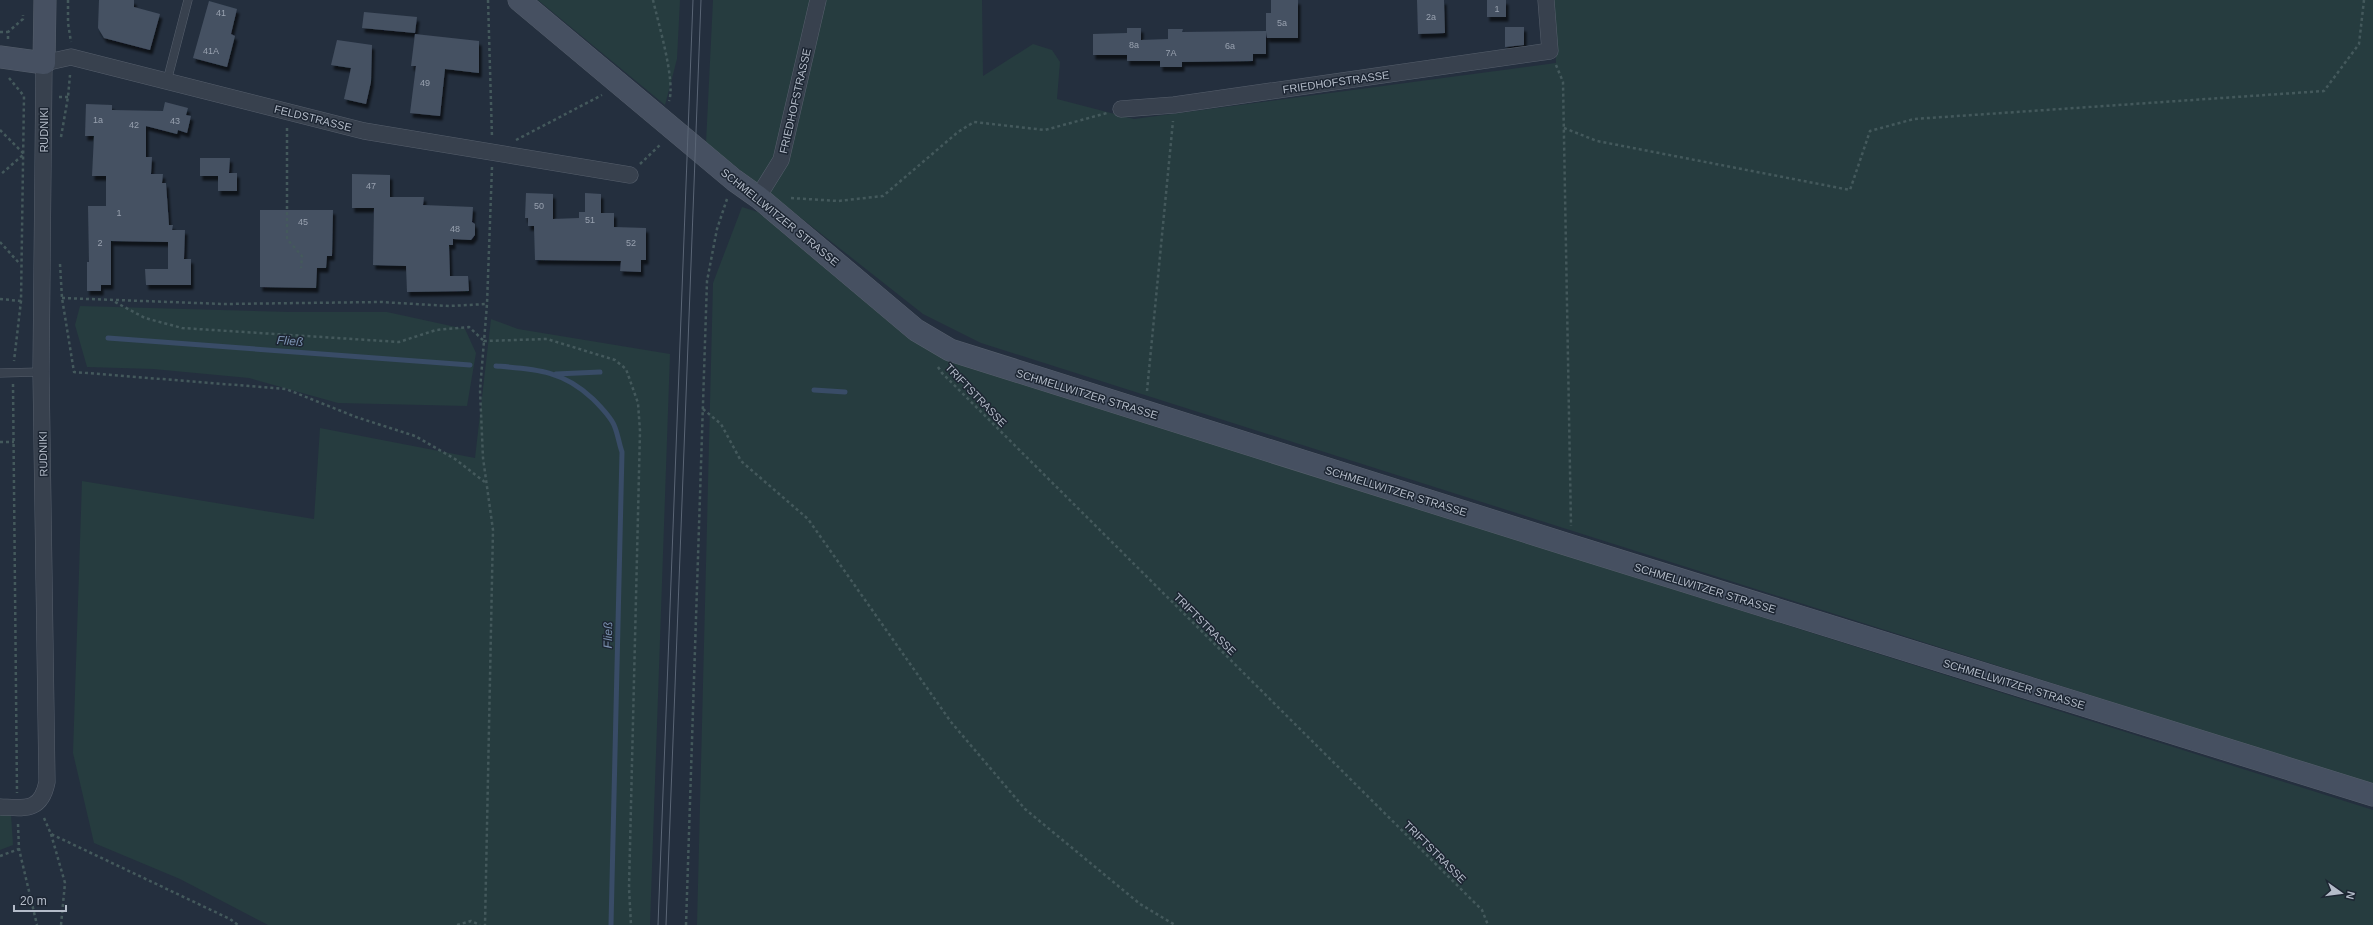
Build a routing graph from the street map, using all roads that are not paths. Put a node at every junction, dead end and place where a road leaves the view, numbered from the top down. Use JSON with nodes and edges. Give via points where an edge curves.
{"nodes":[{"id":1,"x":45,"y":0,"type":"edge"},
{"id":2,"x":188,"y":0,"type":"edge"},
{"id":3,"x":519,"y":0,"type":"edge"},
{"id":4,"x":818,"y":0,"type":"edge"},
{"id":5,"x":1546,"y":0,"type":"edge"},
{"id":6,"x":0,"y":57,"type":"edge"},
{"id":7,"x":44,"y":63,"type":"junction"},
{"id":8,"x":167,"y":81,"type":"junction"},
{"id":9,"x":1121,"y":110,"type":"road end"},
{"id":10,"x":630,"y":175,"type":"road end"},
{"id":11,"x":758,"y":197,"type":"junction"},
{"id":12,"x":42,"y":372,"type":"junction"},
{"id":13,"x":0,"y":373,"type":"edge"},
{"id":14,"x":2373,"y":795,"type":"edge"},
{"id":15,"x":0,"y":806,"type":"edge"}],
"edges":[{"from":1,"to":7,"type":"street"},
{"from":2,"to":8,"type":"lane"},
{"from":3,"to":11,"type":"street","name":"SCHMELLWITZER STRASSE","via":[[734,180]]},
{"from":4,"to":11,"type":"street","name":"FRIEDHOFSTRASSE","via":[[781,160]]},
{"from":5,"to":9,"type":"street","name":"FRIEDHOFSTRASSE","via":[[1550,51],[1174,105]]},
{"from":6,"to":7,"type":"street","name":"FELDSTRASSE"},
{"from":7,"to":8,"type":"street","name":"FELDSTRASSE","via":[[71,56]]},
{"from":7,"to":12,"type":"street","name":"RUDNIKI"},
{"from":8,"to":10,"type":"street","name":"FELDSTRASSE","via":[[364,131]]},
{"from":11,"to":14,"type":"street","name":"SCHMELLWITZER STRASSE","via":[[916,330],[950,350]]},
{"from":12,"to":13,"type":"lane"},
{"from":12,"to":15,"type":"street","name":"RUDNIKI","via":[[47,782],[45,794],[38,803],[27,808]]}]}
